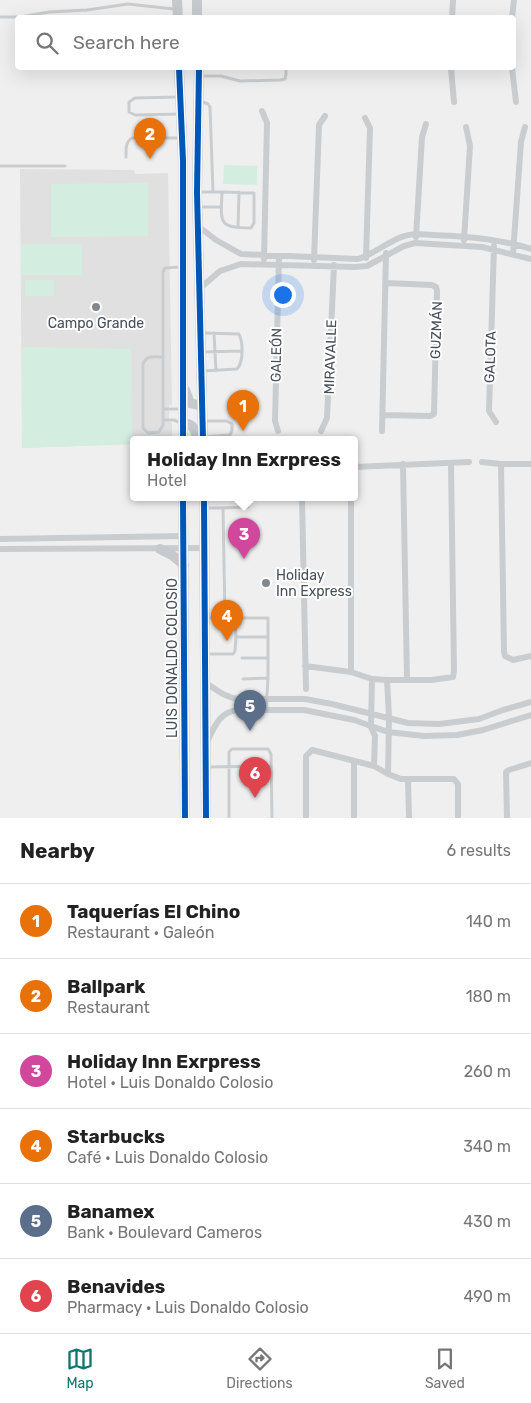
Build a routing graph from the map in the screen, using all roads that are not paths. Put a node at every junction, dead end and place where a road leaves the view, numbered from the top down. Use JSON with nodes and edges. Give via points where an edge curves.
{"nodes":[{"id":1,"x":192,"y":0,"type":"edge"},
{"id":2,"x":197,"y":0,"type":"edge"},
{"id":3,"x":453,"y":0,"type":"edge"},
{"id":4,"x":514,"y":0,"type":"edge"},
{"id":5,"x":178,"y":9,"type":"edge"},
{"id":6,"x":32,"y":15,"type":"edge"},
{"id":7,"x":197,"y":15,"type":"edge"},
{"id":8,"x":197,"y":15,"type":"edge"},
{"id":9,"x":452,"y":15,"type":"edge"},
{"id":10,"x":512,"y":15,"type":"edge"},
{"id":11,"x":0,"y":17,"type":"edge"},
{"id":12,"x":15,"y":17,"type":"edge"},
{"id":13,"x":179,"y":70,"type":"edge"},
{"id":14,"x":199,"y":70,"type":"edge"},
{"id":15,"x":222,"y":70,"type":"edge"},
{"id":16,"x":286,"y":70,"type":"edge"},
{"id":17,"x":451,"y":70,"type":"edge"},
{"id":18,"x":512,"y":70,"type":"edge"},
{"id":19,"x":221,"y":76,"type":"junction"},
{"id":20,"x":180,"y":97,"type":"junction"},
{"id":21,"x":200,"y":101,"type":"junction"},
{"id":22,"x":454,"y":102,"type":"dead end"},
{"id":23,"x":516,"y":102,"type":"dead end"},
{"id":24,"x":262,"y":111,"type":"dead end"},
{"id":25,"x":180,"y":114,"type":"junction"},
{"id":26,"x":325,"y":116,"type":"dead end"},
{"id":27,"x":365,"y":118,"type":"dead end"},
{"id":28,"x":426,"y":124,"type":"dead end"},
{"id":29,"x":466,"y":127,"type":"dead end"},
{"id":30,"x":526,"y":127,"type":"dead end"},
{"id":31,"x":182,"y":138,"type":"junction"},
{"id":32,"x":126,"y":157,"type":"dead end"},
{"id":33,"x":183,"y":161,"type":"junction"},
{"id":34,"x":0,"y":166,"type":"edge"},
{"id":35,"x":65,"y":166,"type":"dead end"},
{"id":36,"x":198,"y":176,"type":"junction"},
{"id":37,"x":197,"y":192,"type":"junction"},
{"id":38,"x":213,"y":192,"type":"junction"},
{"id":39,"x":222,"y":192,"type":"junction"},
{"id":40,"x":239,"y":192,"type":"junction"},
{"id":41,"x":198,"y":207,"type":"junction"},
{"id":42,"x":221,"y":207,"type":"junction"},
{"id":43,"x":198,"y":226,"type":"junction"},
{"id":44,"x":238,"y":228,"type":"junction"},
{"id":45,"x":416,"y":234,"type":"junction"},
{"id":46,"x":464,"y":237,"type":"junction"},
{"id":47,"x":494,"y":240,"type":"junction"},
{"id":48,"x":416,"y":243,"type":"junction"},
{"id":49,"x":514,"y":244,"type":"junction"},
{"id":50,"x":384,"y":246,"type":"junction"},
{"id":51,"x":463,"y":246,"type":"junction"},
{"id":52,"x":494,"y":249,"type":"junction"},
{"id":53,"x":531,"y":249,"type":"edge"},
{"id":54,"x":241,"y":254,"type":"junction"},
{"id":55,"x":513,"y":254,"type":"junction"},
{"id":56,"x":386,"y":255,"type":"junction"},
{"id":57,"x":264,"y":256,"type":"junction"},
{"id":58,"x":279,"y":256,"type":"junction"},
{"id":59,"x":366,"y":256,"type":"junction"},
{"id":60,"x":314,"y":258,"type":"junction"},
{"id":61,"x":334,"y":259,"type":"junction"},
{"id":62,"x":531,"y":259,"type":"edge"},
{"id":63,"x":241,"y":264,"type":"junction"},
{"id":64,"x":264,"y":265,"type":"junction"},
{"id":65,"x":278,"y":266,"type":"junction"},
{"id":66,"x":314,"y":266,"type":"junction"},
{"id":67,"x":367,"y":266,"type":"junction"},
{"id":68,"x":183,"y":267,"type":"junction"},
{"id":69,"x":333,"y":268,"type":"junction"},
{"id":70,"x":386,"y":283,"type":"junction"},
{"id":71,"x":199,"y":289,"type":"junction"},
{"id":72,"x":200,"y":333,"type":"junction"},
{"id":73,"x":214,"y":333,"type":"junction"},
{"id":74,"x":241,"y":351,"type":"junction"},
{"id":75,"x":201,"y":352,"type":"junction"},
{"id":76,"x":215,"y":352,"type":"junction"},
{"id":77,"x":162,"y":357,"type":"junction"},
{"id":78,"x":216,"y":371,"type":"junction"},
{"id":79,"x":202,"y":372,"type":"junction"},
{"id":80,"x":183,"y":382,"type":"junction"},
{"id":81,"x":202,"y":406,"type":"junction"},
{"id":82,"x":163,"y":409,"type":"junction"},
{"id":83,"x":183,"y":409,"type":"junction"},
{"id":84,"x":383,"y":415,"type":"junction"},
{"id":85,"x":163,"y":420,"type":"junction"},
{"id":86,"x":202,"y":421,"type":"junction"},
{"id":87,"x":496,"y":422,"type":"dead end"},
{"id":88,"x":183,"y":423,"type":"junction"},
{"id":89,"x":278,"y":431,"type":"dead end"},
{"id":90,"x":321,"y":431,"type":"dead end"},
{"id":91,"x":382,"y":431,"type":"dead end"},
{"id":92,"x":183,"y":436,"type":"edge"},
{"id":93,"x":199,"y":436,"type":"edge"},
{"id":94,"x":201,"y":436,"type":"edge"},
{"id":95,"x":226,"y":436,"type":"edge"},
{"id":96,"x":469,"y":462,"type":"dead end"},
{"id":97,"x":482,"y":462,"type":"dead end"},
{"id":98,"x":403,"y":464,"type":"junction"},
{"id":99,"x":451,"y":464,"type":"junction"},
{"id":100,"x":501,"y":464,"type":"junction"},
{"id":101,"x":531,"y":464,"type":"edge"},
{"id":102,"x":358,"y":467,"type":"edge"},
{"id":103,"x":183,"y":501,"type":"edge"},
{"id":104,"x":302,"y":501,"type":"edge"},
{"id":105,"x":350,"y":501,"type":"edge"},
{"id":106,"x":204,"y":503,"type":"edge"},
{"id":107,"x":248,"y":507,"type":"dead end"},
{"id":108,"x":223,"y":508,"type":"junction"},
{"id":109,"x":184,"y":536,"type":"junction"},
{"id":110,"x":55,"y":538,"type":"junction"},
{"id":111,"x":0,"y":539,"type":"edge"},
{"id":112,"x":184,"y":548,"type":"junction"},
{"id":113,"x":204,"y":548,"type":"junction"},
{"id":114,"x":0,"y":550,"type":"edge"},
{"id":115,"x":55,"y":550,"type":"junction"},
{"id":116,"x":160,"y":550,"type":"junction"},
{"id":117,"x":184,"y":565,"type":"junction"},
{"id":118,"x":205,"y":618,"type":"junction"},
{"id":119,"x":225,"y":618,"type":"junction"},
{"id":120,"x":235,"y":618,"type":"junction"},
{"id":121,"x":268,"y":636,"type":"junction"},
{"id":122,"x":236,"y":637,"type":"junction"},
{"id":123,"x":205,"y":654,"type":"junction"},
{"id":124,"x":531,"y":656,"type":"edge"},
{"id":125,"x":242,"y":658,"type":"dead end"},
{"id":126,"x":268,"y":658,"type":"junction"},
{"id":127,"x":305,"y":666,"type":"junction"},
{"id":128,"x":351,"y":672,"type":"junction"},
{"id":129,"x":268,"y":678,"type":"junction"},
{"id":130,"x":372,"y":678,"type":"junction"},
{"id":131,"x":243,"y":679,"type":"dead end"},
{"id":132,"x":387,"y":680,"type":"junction"},
{"id":133,"x":407,"y":680,"type":"junction"},
{"id":134,"x":206,"y":683,"type":"junction"},
{"id":135,"x":306,"y":689,"type":"dead end"},
{"id":136,"x":266,"y":698,"type":"junction"},
{"id":137,"x":305,"y":699,"type":"junction"},
{"id":138,"x":531,"y":702,"type":"edge"},
{"id":139,"x":266,"y":710,"type":"junction"},
{"id":140,"x":304,"y":710,"type":"junction"},
{"id":141,"x":372,"y":714,"type":"junction"},
{"id":142,"x":531,"y":715,"type":"edge"},
{"id":143,"x":389,"y":717,"type":"junction"},
{"id":144,"x":479,"y":719,"type":"junction"},
{"id":145,"x":371,"y":727,"type":"junction"},
{"id":146,"x":483,"y":730,"type":"junction"},
{"id":147,"x":388,"y":732,"type":"junction"},
{"id":148,"x":207,"y":743,"type":"junction"},
{"id":149,"x":354,"y":762,"type":"junction"},
{"id":150,"x":531,"y":764,"type":"edge"},
{"id":151,"x":272,"y":766,"type":"junction"},
{"id":152,"x":374,"y":766,"type":"junction"},
{"id":153,"x":207,"y":767,"type":"junction"},
{"id":154,"x":228,"y":767,"type":"junction"},
{"id":155,"x":388,"y":774,"type":"junction"},
{"id":156,"x":408,"y":779,"type":"junction"},
{"id":157,"x":185,"y":817,"type":"edge"},
{"id":158,"x":206,"y":818,"type":"edge"},
{"id":159,"x":229,"y":818,"type":"edge"},
{"id":160,"x":272,"y":818,"type":"edge"},
{"id":161,"x":306,"y":818,"type":"edge"},
{"id":162,"x":354,"y":818,"type":"edge"},
{"id":163,"x":409,"y":818,"type":"edge"},
{"id":164,"x":458,"y":818,"type":"edge"},
{"id":165,"x":506,"y":818,"type":"edge"}],
"edges":[{"from":1,"to":7,"type":"main road"},
{"from":2,"to":8,"type":"main road"},
{"from":3,"to":9,"type":"street"},
{"from":4,"to":10,"type":"street"},
{"from":5,"to":6,"type":"lane","via":[[128,4]]},
{"from":11,"to":12,"type":"lane"},
{"from":13,"to":20,"type":"main road"},
{"from":14,"to":19,"type":"lane"},
{"from":14,"to":21,"type":"main road"},
{"from":15,"to":19,"type":"lane"},
{"from":16,"to":19,"type":"lane","via":[[285,78],[280,80],[240,81]]},
{"from":17,"to":22,"type":"street"},
{"from":18,"to":23,"type":"street"},
{"from":20,"to":25,"type":"main road"},
{"from":20,"to":25,"type":"lane","via":[[135,98],[129,102],[132,114]]},
{"from":21,"to":36,"type":"main road"},
{"from":21,"to":38,"type":"lane","via":[[210,107]]},
{"from":24,"to":57,"type":"street","via":[[267,123]]},
{"from":25,"to":31,"type":"main road"},
{"from":26,"to":60,"type":"street","via":[[319,125]]},
{"from":27,"to":59,"type":"street","via":[[370,128]]},
{"from":28,"to":45,"type":"street","via":[[422,136]]},
{"from":29,"to":46,"type":"street","via":[[470,146]]},
{"from":30,"to":49,"type":"street","via":[[521,142]]},
{"from":31,"to":32,"type":"lane","via":[[132,138],[128,140]]},
{"from":31,"to":33,"type":"main road"},
{"from":33,"to":36,"type":"main road","via":[[188,172]]},
{"from":33,"to":68,"type":"main road"},
{"from":34,"to":35,"type":"lane"},
{"from":36,"to":37,"type":"main road"},
{"from":37,"to":38,"type":"lane"},
{"from":37,"to":41,"type":"main road"},
{"from":38,"to":39,"type":"lane"},
{"from":39,"to":40,"type":"lane"},
{"from":39,"to":42,"type":"lane"},
{"from":40,"to":44,"type":"lane"},
{"from":40,"to":44,"type":"lane","via":[[255,194],[254,224],[251,228]]},
{"from":41,"to":42,"type":"lane"},
{"from":41,"to":43,"type":"main road"},
{"from":42,"to":44,"type":"lane","via":[[224,223]]},
{"from":43,"to":54,"type":"street"},
{"from":43,"to":71,"type":"main road"},
{"from":45,"to":46,"type":"street"},
{"from":45,"to":48,"type":"street"},
{"from":45,"to":50,"type":"street","via":[[405,235]]},
{"from":46,"to":47,"type":"street"},
{"from":46,"to":51,"type":"street"},
{"from":47,"to":49,"type":"street"},
{"from":47,"to":52,"type":"street","name":"GALOTA"},
{"from":48,"to":51,"type":"street"},
{"from":48,"to":56,"type":"street"},
{"from":49,"to":53,"type":"street"},
{"from":49,"to":55,"type":"street"},
{"from":50,"to":56,"type":"street"},
{"from":50,"to":59,"type":"street"},
{"from":51,"to":52,"type":"street"},
{"from":52,"to":55,"type":"street"},
{"from":52,"to":87,"type":"street","name":"GALOTA","via":[[488,411]]},
{"from":54,"to":57,"type":"street"},
{"from":54,"to":63,"type":"street"},
{"from":55,"to":62,"type":"street"},
{"from":56,"to":67,"type":"street"},
{"from":56,"to":70,"type":"street"},
{"from":57,"to":58,"type":"street"},
{"from":57,"to":64,"type":"street"},
{"from":58,"to":60,"type":"street"},
{"from":58,"to":65,"type":"street","name":"GALEÓN"},
{"from":59,"to":61,"type":"street"},
{"from":59,"to":67,"type":"street"},
{"from":60,"to":61,"type":"street"},
{"from":60,"to":66,"type":"street"},
{"from":61,"to":69,"type":"street","name":"MIRAVALLE"},
{"from":63,"to":64,"type":"street"},
{"from":63,"to":71,"type":"street","via":[[220,272]]},
{"from":64,"to":65,"type":"street"},
{"from":65,"to":66,"type":"street"},
{"from":65,"to":89,"type":"street","name":"GALEÓN","via":[[275,421]]},
{"from":66,"to":69,"type":"street"},
{"from":67,"to":69,"type":"street"},
{"from":68,"to":77,"type":"lane","via":[[165,268],[163,272]]},
{"from":68,"to":80,"type":"main road"},
{"from":69,"to":90,"type":"street","name":"MIRAVALLE","via":[[327,418]]},
{"from":70,"to":84,"type":"street"},
{"from":70,"to":84,"type":"street","name":"GUZMÁN","via":[[432,285],[437,291],[434,414]]},
{"from":71,"to":72,"type":"main road"},
{"from":72,"to":73,"type":"lane"},
{"from":72,"to":75,"type":"main road"},
{"from":73,"to":74,"type":"lane","via":[[239,334]]},
{"from":73,"to":76,"type":"lane"},
{"from":74,"to":76,"type":"lane"},
{"from":74,"to":78,"type":"lane","via":[[241,362],[237,368]]},
{"from":75,"to":76,"type":"lane"},
{"from":75,"to":79,"type":"main road"},
{"from":76,"to":78,"type":"lane"},
{"from":77,"to":82,"type":"lane"},
{"from":77,"to":85,"type":"lane","via":[[148,357],[142,364],[143,428],[148,433],[158,432]]},
{"from":78,"to":79,"type":"lane"},
{"from":79,"to":81,"type":"main road"},
{"from":80,"to":81,"type":"main road","via":[[190,403]]},
{"from":80,"to":83,"type":"main road"},
{"from":81,"to":86,"type":"main road"},
{"from":82,"to":83,"type":"lane"},
{"from":82,"to":85,"type":"lane"},
{"from":83,"to":88,"type":"main road"},
{"from":84,"to":91,"type":"street"},
{"from":85,"to":88,"type":"lane"},
{"from":86,"to":94,"type":"main road"},
{"from":86,"to":95,"type":"lane","via":[[230,422],[232,432]]},
{"from":88,"to":92,"type":"main road"},
{"from":88,"to":93,"type":"main road","via":[[193,426]]},
{"from":96,"to":99,"type":"street"},
{"from":97,"to":100,"type":"street"},
{"from":98,"to":99,"type":"street"},
{"from":98,"to":102,"type":"street"},
{"from":98,"to":133,"type":"street"},
{"from":99,"to":133,"type":"street","via":[[453,677]]},
{"from":100,"to":101,"type":"street"},
{"from":100,"to":124,"type":"street","via":[[504,652],[513,660]]},
{"from":103,"to":109,"type":"main road","name":"LUIS DONALDO COLOSIO"},
{"from":104,"to":127,"type":"street"},
{"from":105,"to":128,"type":"street"},
{"from":106,"to":108,"type":"lane"},
{"from":106,"to":113,"type":"main road"},
{"from":107,"to":108,"type":"lane"},
{"from":108,"to":119,"type":"lane"},
{"from":109,"to":110,"type":"street"},
{"from":109,"to":112,"type":"main road","name":"LUIS DONALDO COLOSIO"},
{"from":110,"to":111,"type":"street"},
{"from":110,"to":115,"type":"street"},
{"from":112,"to":113,"type":"street"},
{"from":112,"to":116,"type":"street"},
{"from":112,"to":117,"type":"main road","name":"LUIS DONALDO COLOSIO"},
{"from":113,"to":118,"type":"main road"},
{"from":114,"to":115,"type":"street"},
{"from":115,"to":116,"type":"street"},
{"from":116,"to":117,"type":"main road"},
{"from":117,"to":157,"type":"main road","name":"LUIS DONALDO COLOSIO"},
{"from":118,"to":119,"type":"lane"},
{"from":118,"to":123,"type":"main road"},
{"from":119,"to":120,"type":"lane"},
{"from":120,"to":121,"type":"lane","via":[[267,617]]},
{"from":120,"to":122,"type":"lane"},
{"from":121,"to":122,"type":"lane"},
{"from":121,"to":126,"type":"lane"},
{"from":122,"to":123,"type":"lane","via":[[233,654]]},
{"from":123,"to":134,"type":"main road"},
{"from":125,"to":126,"type":"lane"},
{"from":126,"to":129,"type":"lane"},
{"from":127,"to":128,"type":"street"},
{"from":127,"to":135,"type":"street"},
{"from":128,"to":130,"type":"street"},
{"from":129,"to":131,"type":"lane"},
{"from":129,"to":136,"type":"lane"},
{"from":130,"to":132,"type":"street"},
{"from":130,"to":141,"type":"street"},
{"from":132,"to":133,"type":"street"},
{"from":132,"to":143,"type":"street"},
{"from":134,"to":136,"type":"street","via":[[228,697]]},
{"from":134,"to":148,"type":"main road"},
{"from":136,"to":137,"type":"street"},
{"from":136,"to":139,"type":"lane"},
{"from":137,"to":140,"type":"street"},
{"from":137,"to":141,"type":"street"},
{"from":138,"to":144,"type":"street"},
{"from":139,"to":140,"type":"street"},
{"from":139,"to":148,"type":"street","via":[[232,711],[217,722]]},
{"from":140,"to":145,"type":"street","via":[[354,720]]},
{"from":141,"to":143,"type":"street"},
{"from":141,"to":145,"type":"street"},
{"from":142,"to":146,"type":"street"},
{"from":143,"to":144,"type":"street","via":[[408,723],[431,724]]},
{"from":143,"to":147,"type":"street"},
{"from":144,"to":146,"type":"street"},
{"from":145,"to":147,"type":"street"},
{"from":145,"to":152,"type":"street"},
{"from":146,"to":147,"type":"street","via":[[442,736]]},
{"from":147,"to":155,"type":"street"},
{"from":148,"to":153,"type":"main road"},
{"from":149,"to":152,"type":"street"},
{"from":149,"to":161,"type":"street","via":[[316,750],[308,752]]},
{"from":149,"to":162,"type":"street"},
{"from":150,"to":165,"type":"street","via":[[506,772]]},
{"from":151,"to":154,"type":"lane"},
{"from":151,"to":154,"type":"lane","via":[[268,749],[232,749],[228,755]]},
{"from":151,"to":160,"type":"lane"},
{"from":152,"to":155,"type":"street"},
{"from":153,"to":154,"type":"lane"},
{"from":153,"to":158,"type":"main road"},
{"from":154,"to":159,"type":"lane"},
{"from":155,"to":156,"type":"street"},
{"from":156,"to":163,"type":"street"},
{"from":156,"to":164,"type":"street","via":[[456,780]]}]}
